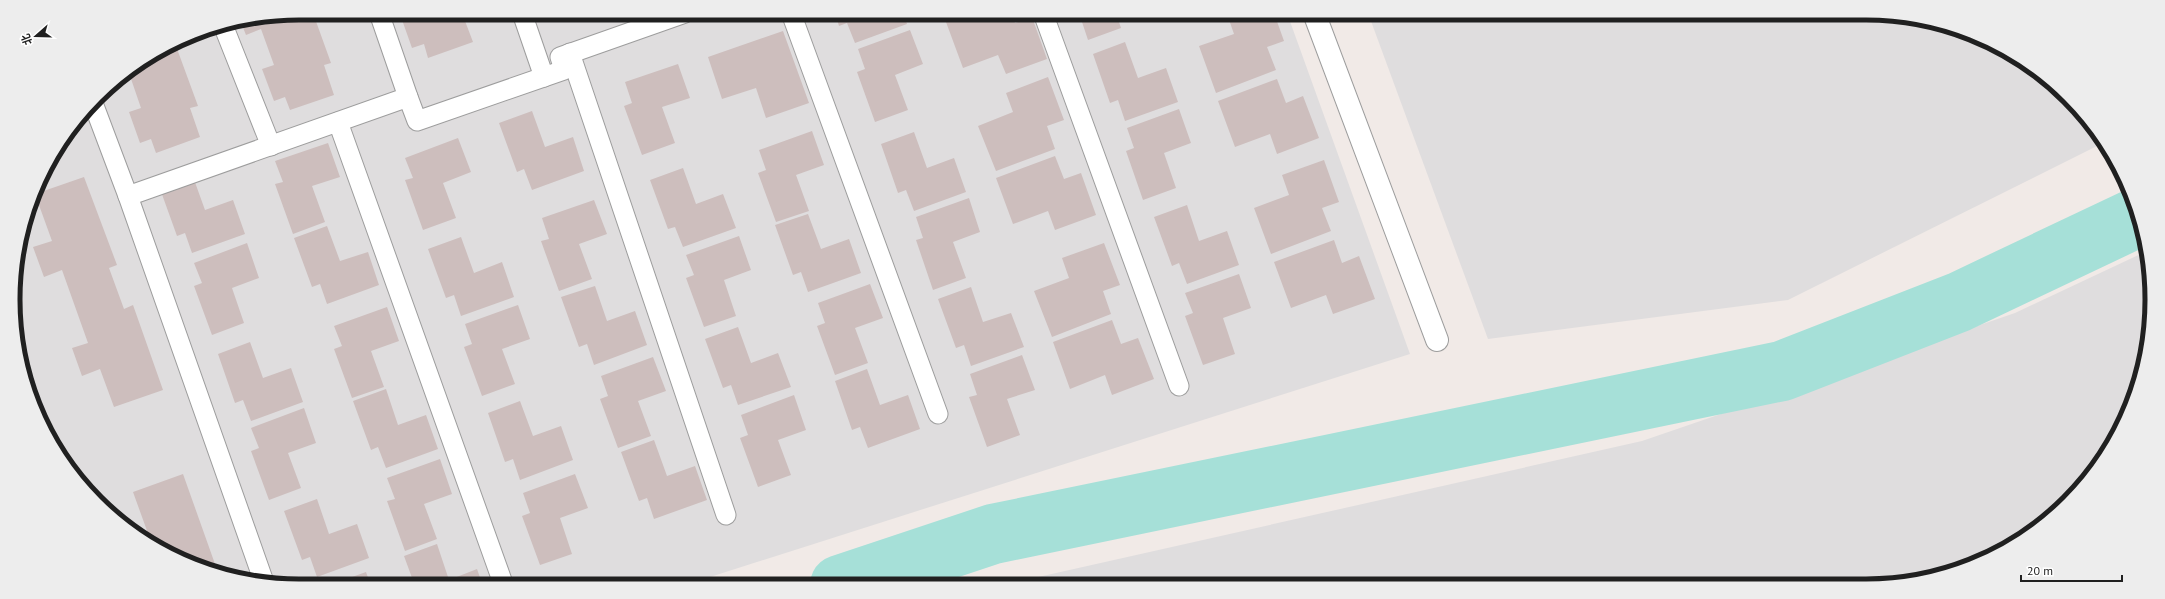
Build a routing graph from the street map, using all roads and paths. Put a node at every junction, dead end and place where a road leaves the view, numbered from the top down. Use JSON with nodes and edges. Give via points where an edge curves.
{"nodes":[{"id":1,"x":381,"y":20,"type":"edge"},
{"id":2,"x":524,"y":20,"type":"edge"},
{"id":3,"x":665,"y":20,"type":"edge"},
{"id":4,"x":794,"y":20,"type":"edge"},
{"id":5,"x":1046,"y":20,"type":"edge"},
{"id":6,"x":1317,"y":20,"type":"edge"},
{"id":7,"x":225,"y":31,"type":"edge"},
{"id":8,"x":570,"y":53,"type":"junction"},
{"id":9,"x":544,"y":77,"type":"junction"},
{"id":10,"x":408,"y":97,"type":"junction"},
{"id":11,"x":95,"y":109,"type":"edge"},
{"id":12,"x":338,"y":122,"type":"junction"},
{"id":13,"x":270,"y":146,"type":"junction"},
{"id":14,"x":128,"y":196,"type":"junction"},
{"id":15,"x":1437,"y":340,"type":"dead end"},
{"id":16,"x":1179,"y":386,"type":"dead end"},
{"id":17,"x":938,"y":414,"type":"dead end"},
{"id":18,"x":726,"y":515,"type":"dead end"},
{"id":19,"x":262,"y":577,"type":"edge"},
{"id":20,"x":501,"y":579,"type":"edge"}],
"edges":[{"from":1,"to":10,"type":"lane"},
{"from":2,"to":9,"type":"lane"},
{"from":3,"to":8,"type":"lane"},
{"from":4,"to":17,"type":"lane"},
{"from":5,"to":16,"type":"lane"},
{"from":6,"to":15,"type":"street"},
{"from":7,"to":13,"type":"lane"},
{"from":8,"to":9,"type":"lane","via":[[560,57],[564,70]]},
{"from":8,"to":18,"type":"lane"},
{"from":9,"to":10,"type":"lane","via":[[417,121]]},
{"from":10,"to":12,"type":"lane"},
{"from":11,"to":14,"type":"lane"},
{"from":12,"to":13,"type":"lane"},
{"from":12,"to":20,"type":"lane"},
{"from":13,"to":14,"type":"lane"},
{"from":14,"to":19,"type":"lane"}]}
